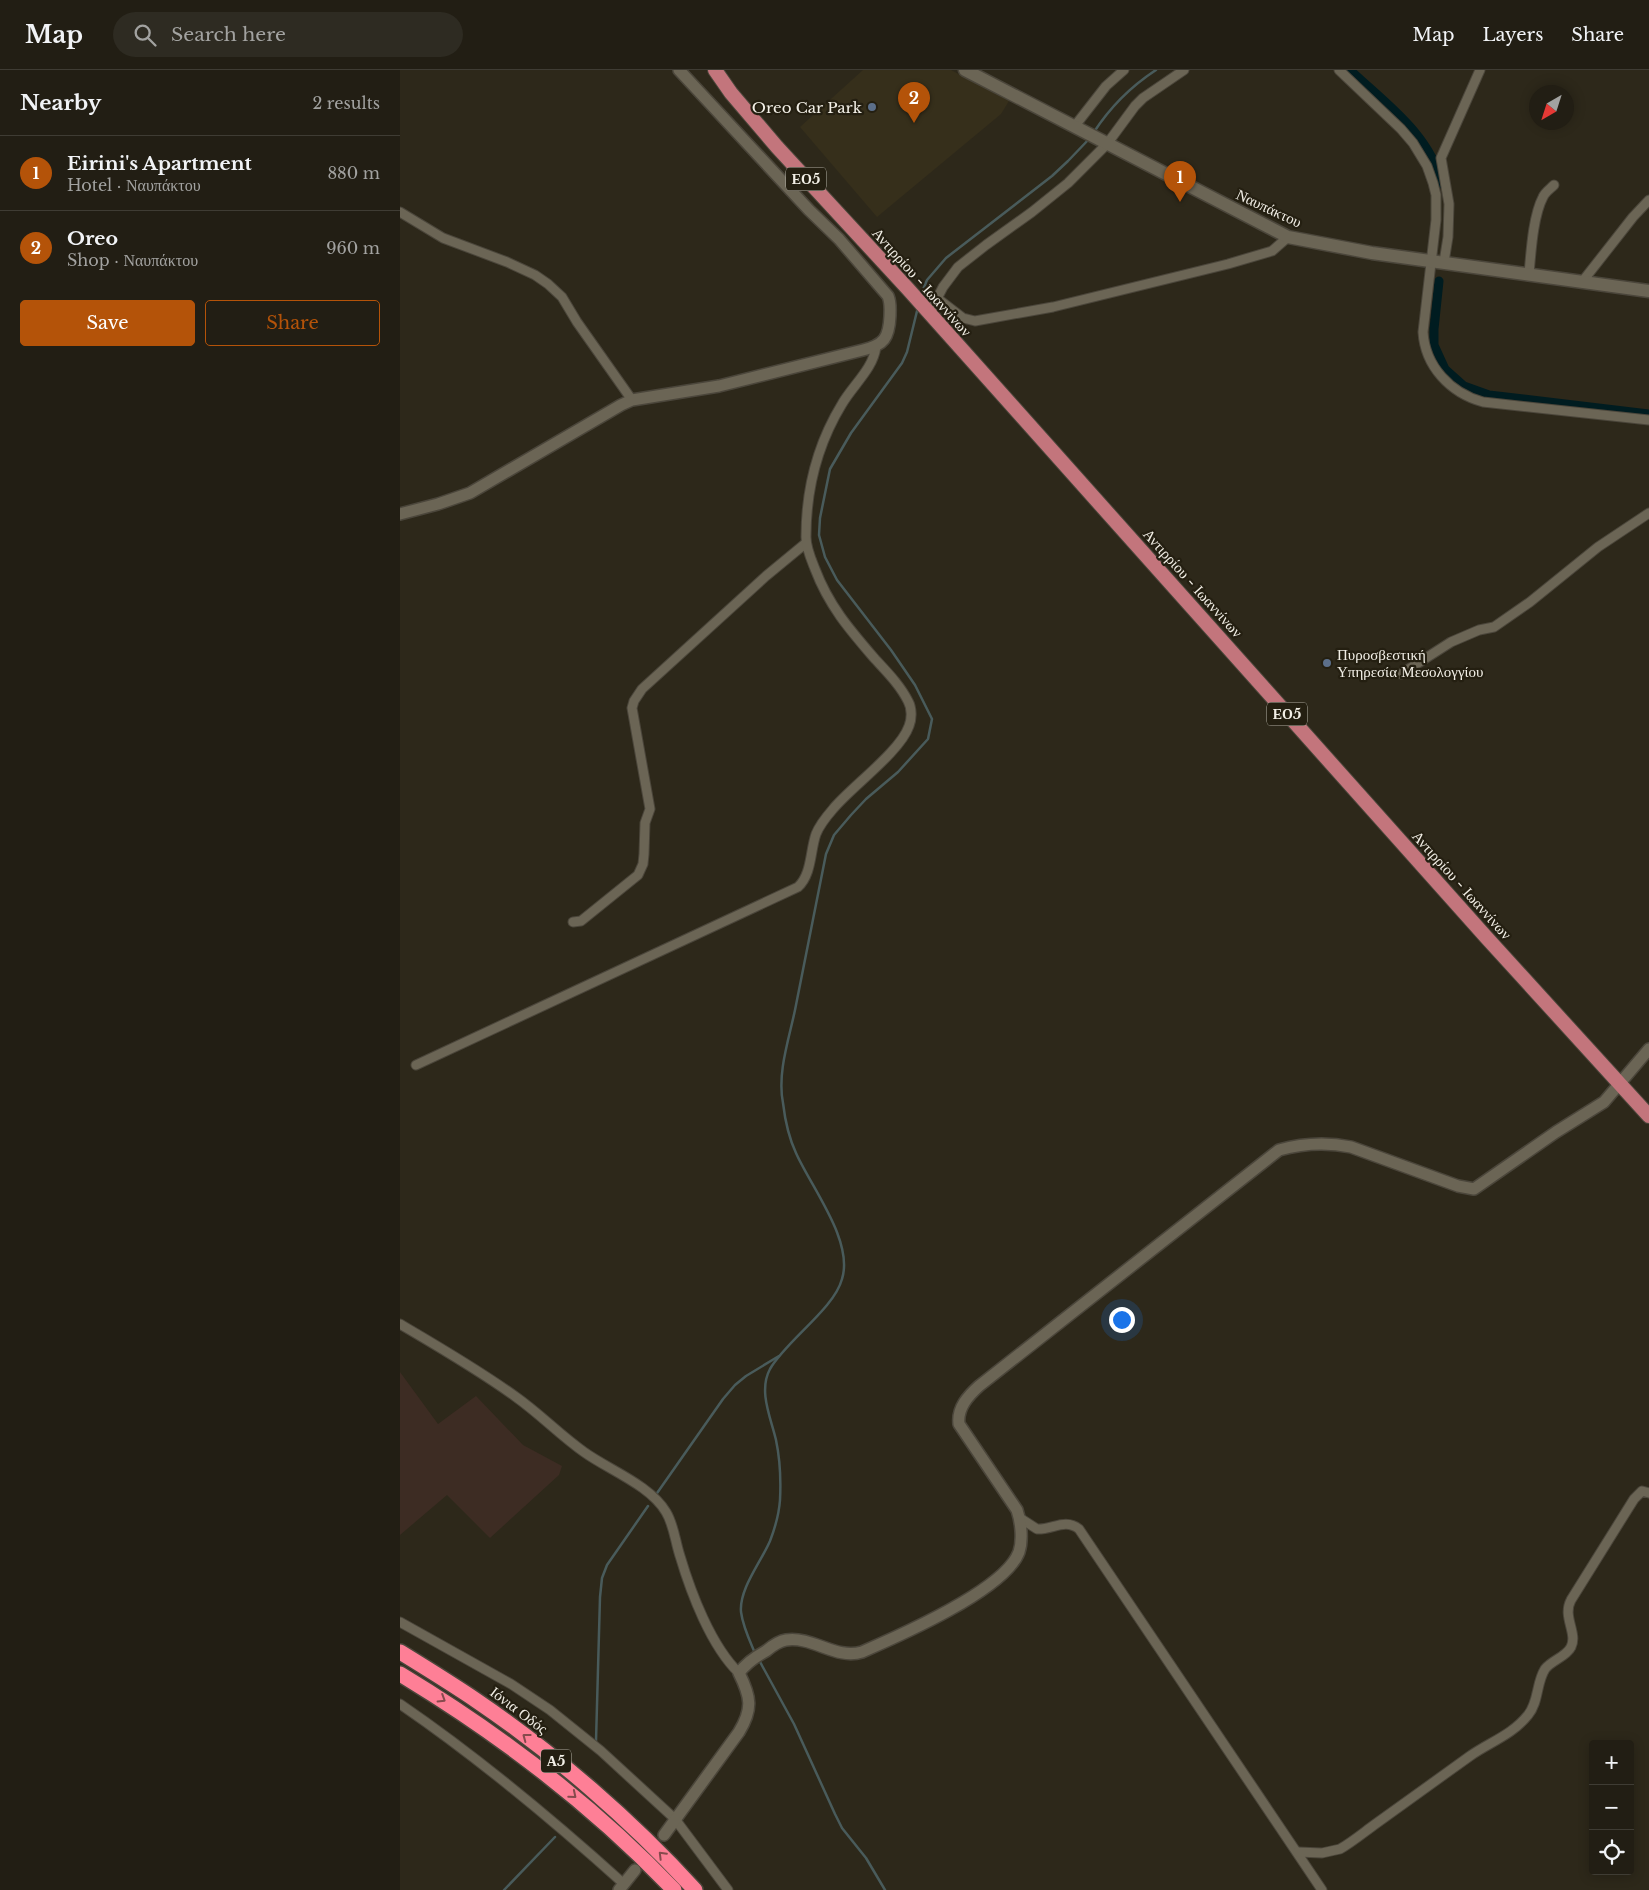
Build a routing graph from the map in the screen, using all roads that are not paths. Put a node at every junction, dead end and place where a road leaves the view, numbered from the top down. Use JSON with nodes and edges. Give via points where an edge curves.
{"nodes":[{"id":1,"x":679,"y":70,"type":"edge"},
{"id":2,"x":715,"y":70,"type":"edge"},
{"id":3,"x":965,"y":70,"type":"edge"},
{"id":4,"x":1124,"y":70,"type":"edge"},
{"id":5,"x":1184,"y":70,"type":"edge"},
{"id":6,"x":1339,"y":70,"type":"edge"},
{"id":7,"x":1480,"y":70,"type":"edge"},
{"id":8,"x":1079,"y":130,"type":"junction"},
{"id":9,"x":1104,"y":143,"type":"junction"},
{"id":10,"x":1554,"y":185,"type":"dead end"},
{"id":11,"x":1649,"y":200,"type":"edge"},
{"id":12,"x":400,"y":212,"type":"edge"},
{"id":13,"x":1288,"y":237,"type":"junction"},
{"id":14,"x":1430,"y":261,"type":"junction"},
{"id":15,"x":1444,"y":262,"type":"junction"},
{"id":16,"x":1529,"y":274,"type":"junction"},
{"id":17,"x":1582,"y":282,"type":"junction"},
{"id":18,"x":905,"y":286,"type":"junction"},
{"id":19,"x":1649,"y":291,"type":"edge"},
{"id":20,"x":888,"y":296,"type":"junction"},
{"id":21,"x":937,"y":298,"type":"junction"},
{"id":22,"x":928,"y":312,"type":"junction"},
{"id":23,"x":876,"y":346,"type":"junction"},
{"id":24,"x":632,"y":400,"type":"junction"},
{"id":25,"x":1649,"y":420,"type":"edge"},
{"id":26,"x":1649,"y":513,"type":"edge"},
{"id":27,"x":400,"y":514,"type":"edge"},
{"id":28,"x":806,"y":543,"type":"junction"},
{"id":29,"x":1401,"y":674,"type":"dead end"},
{"id":30,"x":573,"y":922,"type":"dead end"},
{"id":31,"x":1649,"y":1049,"type":"edge"},
{"id":32,"x":416,"y":1065,"type":"dead end"},
{"id":33,"x":1620,"y":1085,"type":"junction"},
{"id":34,"x":1649,"y":1116,"type":"edge"},
{"id":35,"x":400,"y":1324,"type":"edge"},
{"id":36,"x":1649,"y":1493,"type":"edge"},
{"id":37,"x":1020,"y":1518,"type":"junction"},
{"id":38,"x":400,"y":1622,"type":"edge"},
{"id":39,"x":400,"y":1652,"type":"edge"},
{"id":40,"x":739,"y":1673,"type":"junction"},
{"id":41,"x":400,"y":1674,"type":"edge"},
{"id":42,"x":400,"y":1704,"type":"edge"},
{"id":43,"x":675,"y":1819,"type":"junction"},
{"id":44,"x":664,"y":1835,"type":"dead end"},
{"id":45,"x":1298,"y":1852,"type":"junction"},
{"id":46,"x":635,"y":1870,"type":"dead end"},
{"id":47,"x":621,"y":1887,"type":"edge"},
{"id":48,"x":674,"y":1890,"type":"edge"},
{"id":49,"x":695,"y":1890,"type":"edge"},
{"id":50,"x":728,"y":1890,"type":"edge"},
{"id":51,"x":1322,"y":1890,"type":"edge"}],
"edges":[{"from":1,"to":20,"type":"street","via":[[808,210],[839,239]]},
{"from":2,"to":18,"type":"main road","name":"Αντιρρίου - Ιωαννίνων","number":"ΕΟ5","via":[[777,147]]},
{"from":3,"to":8,"type":"main road","name":"Ναυπάκτου"},
{"from":4,"to":8,"type":"street","via":[[1106,86]]},
{"from":5,"to":9,"type":"street","via":[[1143,98]]},
{"from":6,"to":14,"type":"street","via":[[1413,142],[1427,166],[1436,203]]},
{"from":7,"to":15,"type":"street","via":[[1441,158],[1449,204]]},
{"from":8,"to":9,"type":"main road","name":"Ναυπάκτου"},
{"from":9,"to":13,"type":"main road","name":"Ναυπάκτου"},
{"from":9,"to":21,"type":"street","via":[[1068,183],[964,262]]},
{"from":10,"to":16,"type":"street","via":[[1545,194],[1539,208]]},
{"from":11,"to":17,"type":"street"},
{"from":12,"to":24,"type":"street","via":[[443,238],[507,262],[548,284],[562,297]]},
{"from":13,"to":14,"type":"main road","name":"Ναυπάκτου"},
{"from":13,"to":21,"type":"street","via":[[1272,251],[1228,264],[1053,306],[975,321],[962,318]]},
{"from":14,"to":15,"type":"main road","name":"Ναυπάκτου"},
{"from":14,"to":25,"type":"street","via":[[1423,341],[1436,371],[1458,391],[1483,402]]},
{"from":15,"to":16,"type":"main road","name":"Ναυπάκτου"},
{"from":16,"to":17,"type":"main road","name":"Ναυπάκτου"},
{"from":17,"to":19,"type":"main road","name":"Ναυπάκτου"},
{"from":18,"to":20,"type":"street"},
{"from":18,"to":22,"type":"main road","name":"Αντιρρίου - Ιωαννίνων","number":"ΕΟ5"},
{"from":20,"to":23,"type":"street","via":[[891,307],[889,332]]},
{"from":21,"to":22,"type":"street"},
{"from":22,"to":33,"type":"main road","name":"Αντιρρίου - Ιωαννίνων","number":"ΕΟ5"},
{"from":23,"to":24,"type":"street","via":[[720,386]]},
{"from":23,"to":28,"type":"street","via":[[872,362],[842,404],[821,444],[811,480]]},
{"from":24,"to":27,"type":"street","via":[[470,493]]},
{"from":26,"to":29,"type":"street","via":[[1598,547],[1494,627],[1451,642]]},
{"from":28,"to":30,"type":"street","via":[[636,696],[632,708],[650,809],[645,823],[643,864],[635,880],[581,921]]},
{"from":28,"to":32,"type":"street","via":[[824,592],[900,688],[909,702],[911,714],[909,726],[894,749],[836,804],[823,821],[801,884]]},
{"from":31,"to":33,"type":"street"},
{"from":33,"to":34,"type":"main road","name":"Αντιρρίου - Ιωαννίνων","number":"ΕΟ5"},
{"from":33,"to":37,"type":"street","via":[[1597,1107],[1474,1189],[1336,1144],[1309,1144],[1279,1150],[979,1386],[965,1401],[960,1410],[961,1428]]},
{"from":35,"to":40,"type":"street","via":[[516,1397],[577,1447],[660,1504],[670,1519],[684,1569],[716,1643]]},
{"from":36,"to":45,"type":"street","via":[[1642,1491],[1634,1499],[1571,1600],[1568,1614],[1573,1637],[1571,1647],[1545,1670],[1533,1708],[1520,1725],[1471,1755],[1340,1849]]},
{"from":37,"to":40,"type":"street","via":[[1020,1549],[1014,1560],[992,1583],[943,1613],[854,1654],[812,1643],[780,1642],[752,1659]]},
{"from":37,"to":45,"type":"street","via":[[1040,1530],[1067,1524],[1079,1529]]},
{"from":38,"to":43,"type":"street","via":[[511,1684],[550,1710],[602,1751]]},
{"from":49,"to":39,"type":"highway","name":"Ιόνια Οδός","number":"Α5","one_way":true,"via":[[646,1839],[553,1758],[477,1701]]},
{"from":40,"to":43,"type":"street","via":[[748,1700],[748,1718]]},
{"from":41,"to":48,"type":"highway","number":"Α5","one_way":true,"via":[[485,1728],[541,1769],[632,1848]]},
{"from":42,"to":47,"type":"street","via":[[560,1826]]},
{"from":43,"to":44,"type":"street"},
{"from":43,"to":50,"type":"street"},
{"from":45,"to":51,"type":"street"},
{"from":46,"to":47,"type":"street"}]}
